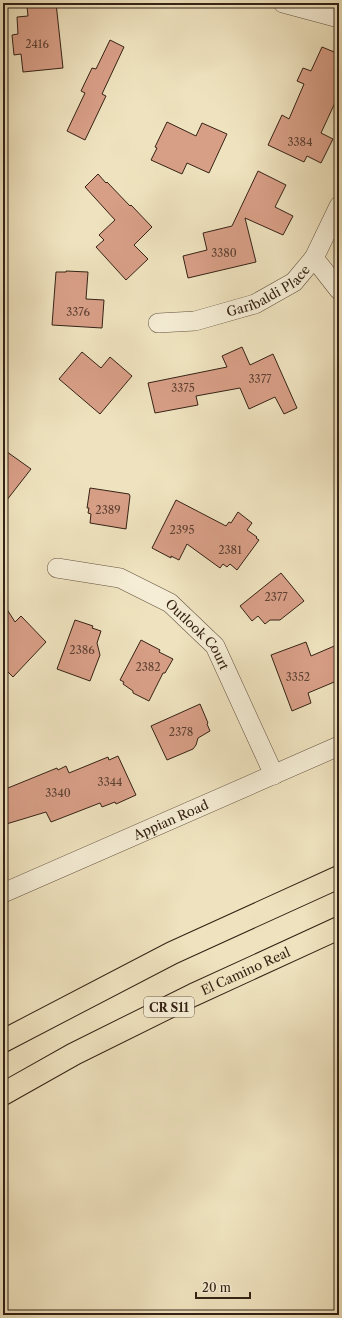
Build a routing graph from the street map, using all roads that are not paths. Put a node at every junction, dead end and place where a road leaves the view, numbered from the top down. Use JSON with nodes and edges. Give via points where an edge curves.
{"nodes":[{"id":1,"x":283,"y":3,"type":"edge"},
{"id":2,"x":339,"y":18,"type":"edge"},
{"id":3,"x":339,"y":206,"type":"edge"},
{"id":4,"x":314,"y":258,"type":"junction"},
{"id":5,"x":339,"y":290,"type":"edge"},
{"id":6,"x":158,"y":323,"type":"dead end"},
{"id":7,"x":57,"y":568,"type":"dead end"},
{"id":8,"x":339,"y":746,"type":"edge"},
{"id":9,"x":274,"y":775,"type":"junction"},
{"id":10,"x":339,"y":877,"type":"edge"},
{"id":11,"x":3,"y":893,"type":"edge"},
{"id":12,"x":339,"y":928,"type":"edge"},
{"id":13,"x":3,"y":1041,"type":"edge"},
{"id":14,"x":3,"y":1094,"type":"edge"}],
"edges":[{"from":1,"to":2,"type":"street"},
{"from":3,"to":4,"type":"street","name":"Garibaldi Place"},
{"from":4,"to":5,"type":"street"},
{"from":4,"to":6,"type":"street","name":"Garibaldi Place","via":[[294,282],[255,304],[195,321]]},
{"from":7,"to":9,"type":"street","name":"Outlook Court","via":[[120,578],[170,603],[215,646]]},
{"from":8,"to":9,"type":"street","name":"Appian Road"},
{"from":9,"to":11,"type":"street","name":"Appian Road"},
{"from":10,"to":13,"type":"main road","via":[[172,953]]},
{"from":12,"to":14,"type":"main road","name":"El Camino Real","number":"CR S11","via":[[193,995],[74,1054]]}]}
